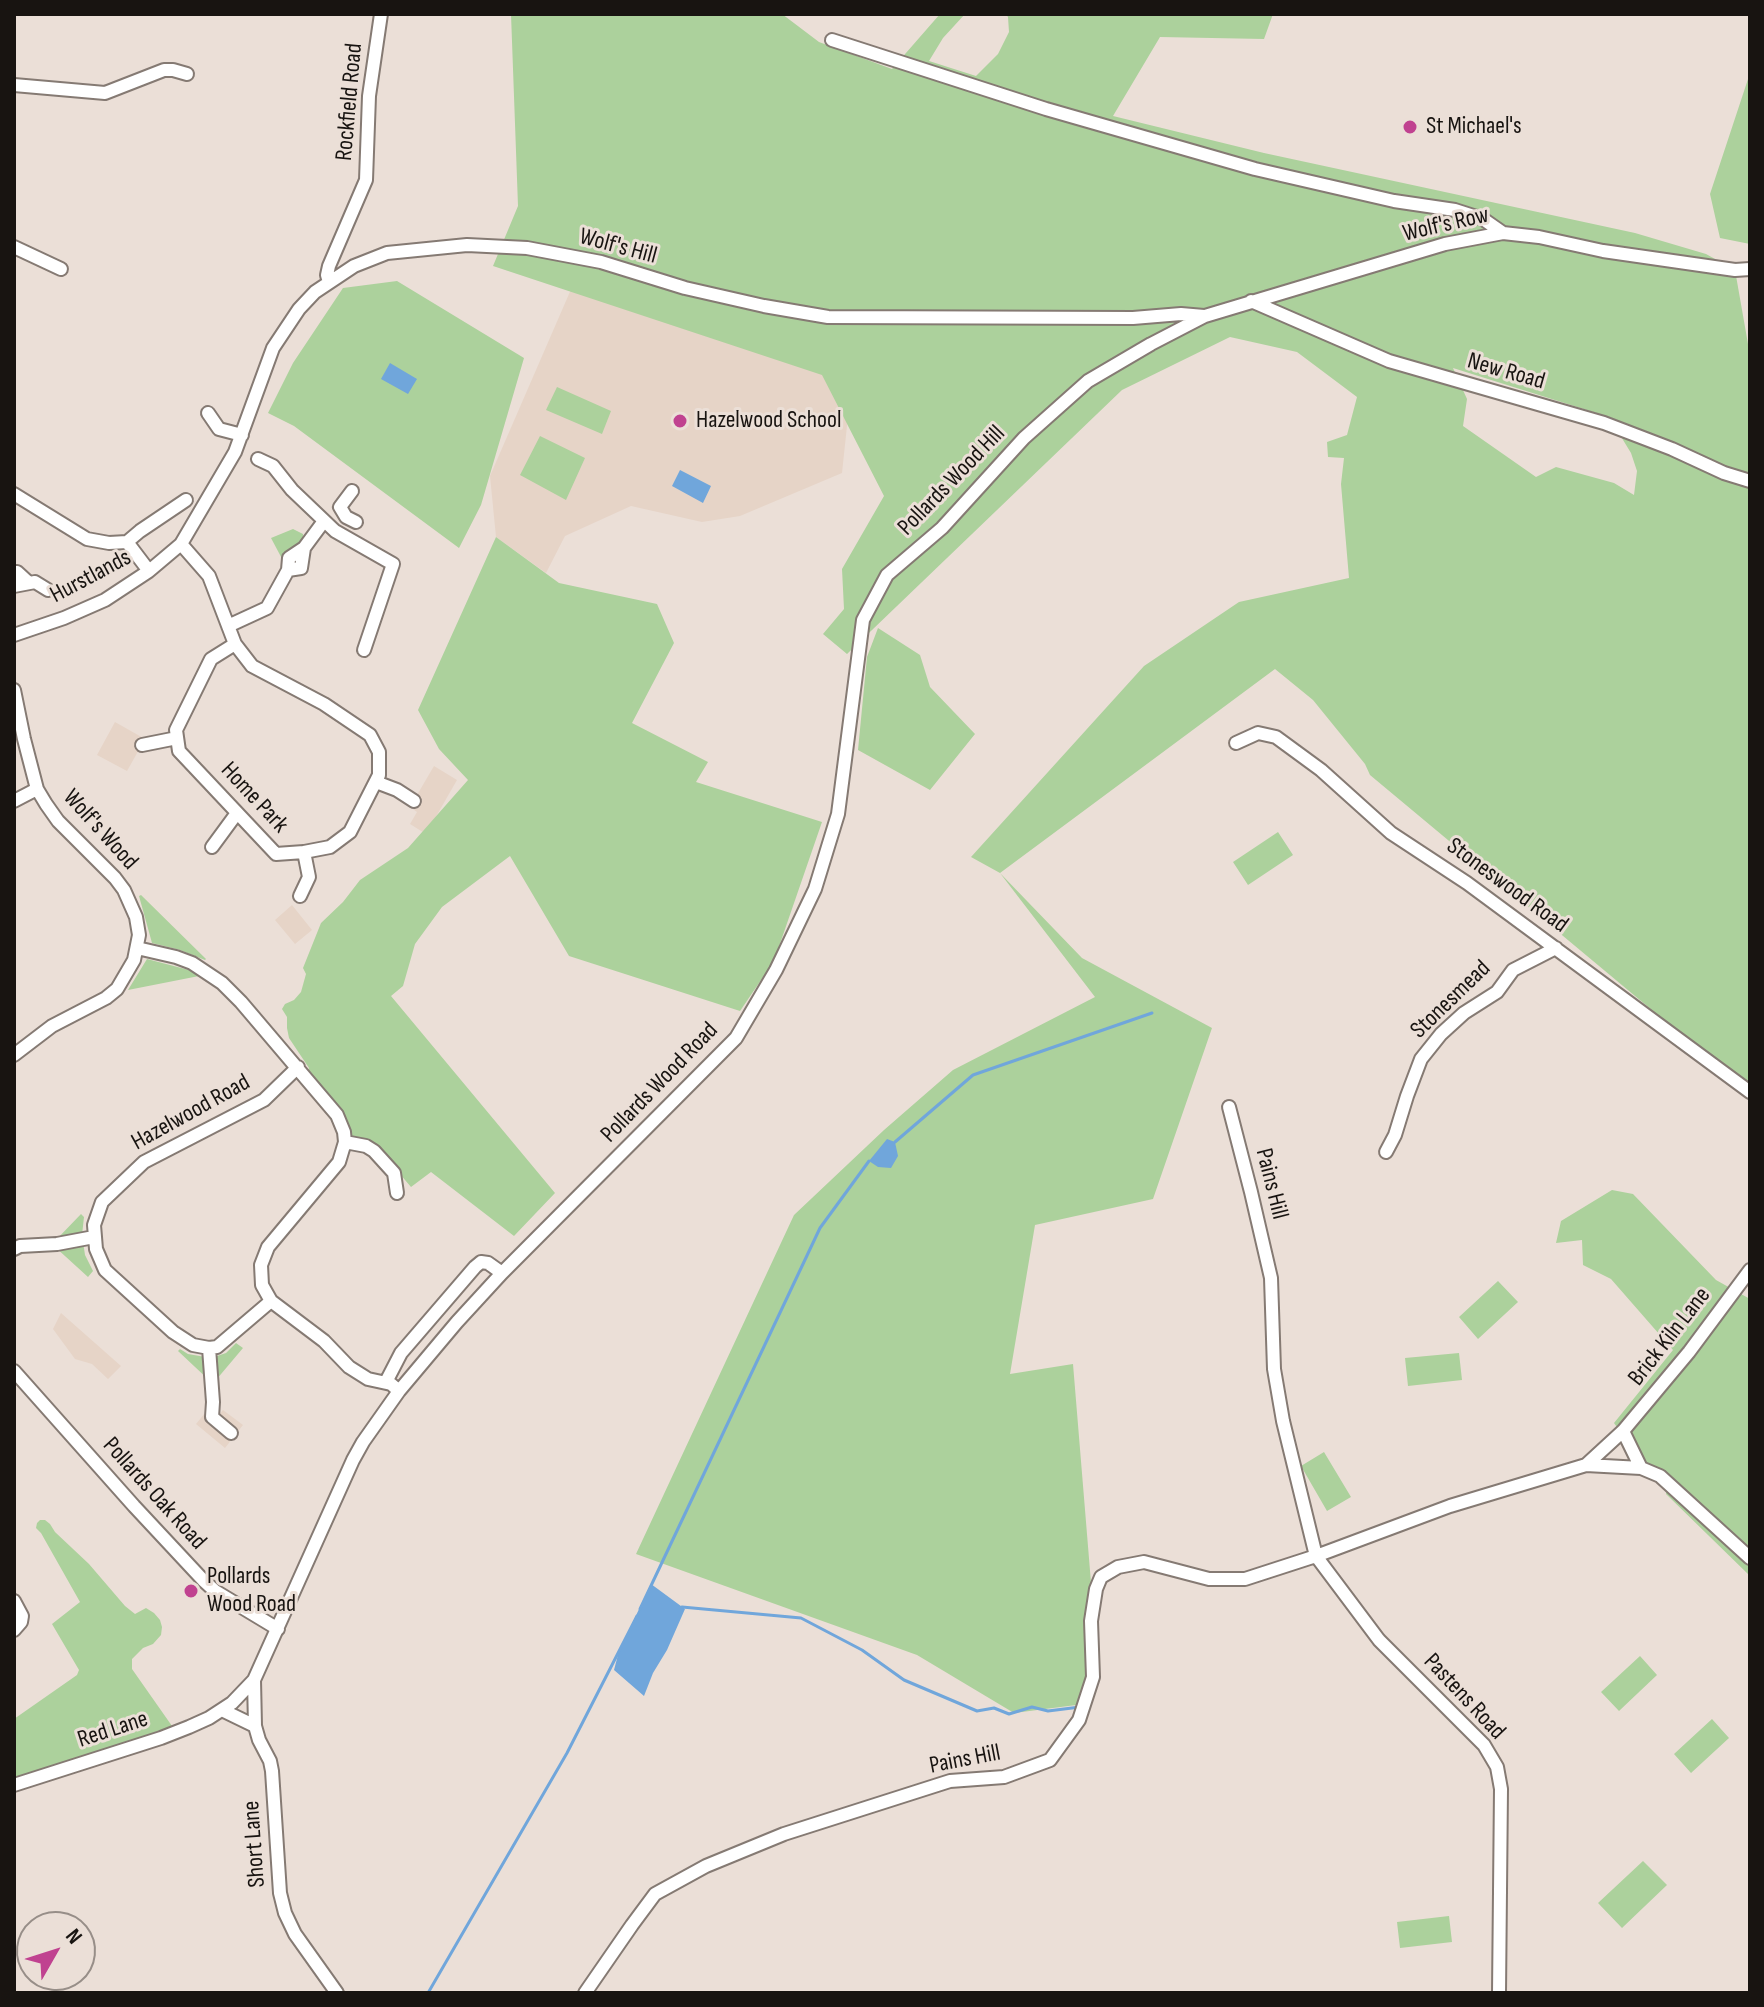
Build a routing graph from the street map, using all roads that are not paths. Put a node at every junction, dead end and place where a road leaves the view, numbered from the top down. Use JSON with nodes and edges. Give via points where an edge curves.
{"nodes":[{"id":1,"x":381,"y":14,"type":"edge"},
{"id":2,"x":832,"y":40,"type":"dead end"},
{"id":3,"x":187,"y":74,"type":"dead end"},
{"id":4,"x":14,"y":85,"type":"edge"},
{"id":5,"x":1503,"y":233,"type":"junction"},
{"id":6,"x":14,"y":247,"type":"edge"},
{"id":7,"x":61,"y":269,"type":"dead end"},
{"id":8,"x":1750,"y":269,"type":"edge"},
{"id":9,"x":329,"y":282,"type":"junction"},
{"id":10,"x":1251,"y":301,"type":"junction"},
{"id":11,"x":1205,"y":316,"type":"junction"},
{"id":12,"x":208,"y":413,"type":"dead end"},
{"id":13,"x":242,"y":435,"type":"junction"},
{"id":14,"x":258,"y":459,"type":"dead end"},
{"id":15,"x":1750,"y":481,"type":"edge"},
{"id":16,"x":352,"y":491,"type":"dead end"},
{"id":17,"x":14,"y":494,"type":"edge"},
{"id":18,"x":186,"y":500,"type":"dead end"},
{"id":19,"x":324,"y":521,"type":"junction"},
{"id":20,"x":335,"y":531,"type":"junction"},
{"id":21,"x":127,"y":542,"type":"junction"},
{"id":22,"x":181,"y":544,"type":"junction"},
{"id":23,"x":149,"y":571,"type":"junction"},
{"id":24,"x":14,"y":576,"type":"edge"},
{"id":25,"x":29,"y":583,"type":"junction"},
{"id":26,"x":61,"y":583,"type":"dead end"},
{"id":27,"x":14,"y":586,"type":"edge"},
{"id":28,"x":228,"y":626,"type":"junction"},
{"id":29,"x":14,"y":635,"type":"edge"},
{"id":30,"x":235,"y":644,"type":"junction"},
{"id":31,"x":364,"y":650,"type":"dead end"},
{"id":32,"x":14,"y":690,"type":"edge"},
{"id":33,"x":177,"y":738,"type":"junction"},
{"id":34,"x":1236,"y":743,"type":"dead end"},
{"id":35,"x":142,"y":745,"type":"dead end"},
{"id":36,"x":376,"y":782,"type":"junction"},
{"id":37,"x":37,"y":789,"type":"junction"},
{"id":38,"x":14,"y":801,"type":"edge"},
{"id":39,"x":414,"y":801,"type":"dead end"},
{"id":40,"x":838,"y":804,"type":"joint"},
{"id":41,"x":237,"y":813,"type":"junction"},
{"id":42,"x":212,"y":847,"type":"dead end"},
{"id":43,"x":304,"y":852,"type":"junction"},
{"id":44,"x":300,"y":896,"type":"dead end"},
{"id":45,"x":137,"y":948,"type":"junction"},
{"id":46,"x":1556,"y":948,"type":"junction"},
{"id":47,"x":14,"y":1055,"type":"edge"},
{"id":48,"x":298,"y":1067,"type":"junction"},
{"id":49,"x":1750,"y":1092,"type":"edge"},
{"id":50,"x":1229,"y":1107,"type":"dead end"},
{"id":51,"x":345,"y":1142,"type":"junction"},
{"id":52,"x":1386,"y":1152,"type":"dead end"},
{"id":53,"x":397,"y":1193,"type":"dead end"},
{"id":54,"x":94,"y":1237,"type":"junction"},
{"id":55,"x":14,"y":1249,"type":"edge"},
{"id":56,"x":1750,"y":1270,"type":"edge"},
{"id":57,"x":502,"y":1273,"type":"junction"},
{"id":58,"x":271,"y":1301,"type":"junction"},
{"id":59,"x":209,"y":1348,"type":"junction"},
{"id":60,"x":14,"y":1371,"type":"edge"},
{"id":61,"x":386,"y":1382,"type":"junction"},
{"id":62,"x":399,"y":1391,"type":"junction"},
{"id":63,"x":1623,"y":1431,"type":"junction"},
{"id":64,"x":231,"y":1433,"type":"dead end"},
{"id":65,"x":1586,"y":1465,"type":"junction"},
{"id":66,"x":1641,"y":1468,"type":"junction"},
{"id":67,"x":1316,"y":1556,"type":"junction"},
{"id":68,"x":1750,"y":1558,"type":"edge"},
{"id":69,"x":14,"y":1601,"type":"edge"},
{"id":70,"x":278,"y":1629,"type":"junction"},
{"id":71,"x":14,"y":1630,"type":"edge"},
{"id":72,"x":254,"y":1680,"type":"junction"},
{"id":73,"x":222,"y":1710,"type":"junction"},
{"id":74,"x":255,"y":1726,"type":"junction"},
{"id":75,"x":14,"y":1785,"type":"edge"},
{"id":76,"x":337,"y":1993,"type":"edge"},
{"id":77,"x":585,"y":1993,"type":"edge"},
{"id":78,"x":1499,"y":1993,"type":"edge"}],
"edges":[{"from":1,"to":9,"type":"street","name":"Rockfield Road","via":[[369,96],[366,180],[329,266]]},
{"from":2,"to":5,"type":"street","via":[[1255,169],[1455,210]]},
{"from":3,"to":4,"type":"street","via":[[164,70],[105,93]]},
{"from":5,"to":8,"type":"street","name":"Wolf's Row"},
{"from":5,"to":10,"type":"street","name":"Wolf's Row","via":[[1445,244]]},
{"from":6,"to":7,"type":"street"},
{"from":9,"to":11,"type":"street","name":"Wolf's Hill","via":[[387,253],[509,246],[601,262],[685,288],[828,317]]},
{"from":9,"to":13,"type":"street","name":"Wolf's Hill","via":[[299,309],[273,348]]},
{"from":10,"to":11,"type":"street","name":"Pollards Wood Hill"},
{"from":10,"to":15,"type":"street","name":"New Road","via":[[1389,361],[1604,423]]},
{"from":11,"to":40,"type":"street","name":"Pollards Wood Hill","via":[[1088,381],[1024,438],[942,528],[887,575],[863,620]]},
{"from":12,"to":13,"type":"street","via":[[219,429]]},
{"from":13,"to":22,"type":"street","name":"Wolf's Hill"},
{"from":14,"to":19,"type":"street","via":[[273,466]]},
{"from":16,"to":20,"type":"street","via":[[340,507],[351,520]]},
{"from":17,"to":21,"type":"street","via":[[87,539]]},
{"from":18,"to":21,"type":"street"},
{"from":19,"to":20,"type":"street"},
{"from":19,"to":28,"type":"street","via":[[304,548],[289,558],[267,608]]},
{"from":20,"to":31,"type":"street","via":[[393,564]]},
{"from":21,"to":23,"type":"street"},
{"from":22,"to":23,"type":"street","name":"Hurstlands"},
{"from":22,"to":28,"type":"street","name":"Home Park","via":[[209,576]]},
{"from":23,"to":29,"type":"street","name":"Hurstlands","via":[[85,610]]},
{"from":24,"to":25,"type":"street","name":"Hurstlands","via":[[17,572]]},
{"from":25,"to":26,"type":"street","name":"Hurstlands","via":[[44,592]]},
{"from":25,"to":27,"type":"street","name":"Hurstlands"},
{"from":28,"to":30,"type":"street","name":"Home Park"},
{"from":30,"to":33,"type":"street","via":[[211,659],[176,730]]},
{"from":30,"to":36,"type":"street","name":"Home Park","via":[[252,666],[370,735],[379,752]]},
{"from":32,"to":37,"type":"street","name":"Wolf's Wood"},
{"from":33,"to":35,"type":"street"},
{"from":33,"to":41,"type":"street","name":"Home Park","via":[[179,751]]},
{"from":34,"to":46,"type":"street","name":"Stoneswood Road","via":[[1258,733],[1276,737],[1391,833]]},
{"from":36,"to":39,"type":"street"},
{"from":36,"to":43,"type":"street","name":"Home Park","via":[[350,832],[330,847]]},
{"from":37,"to":38,"type":"street","name":"Wolf's Wood"},
{"from":37,"to":45,"type":"street","name":"Wolf's Wood","via":[[58,821],[124,890],[136,917]]},
{"from":40,"to":57,"type":"street","name":"Pollards Wood Road","via":[[815,889],[736,1038]]},
{"from":41,"to":42,"type":"street"},
{"from":41,"to":43,"type":"street","name":"Home Park","via":[[276,854]]},
{"from":43,"to":44,"type":"street","via":[[309,877]]},
{"from":45,"to":47,"type":"street","via":[[117,989]]},
{"from":45,"to":48,"type":"street","via":[[192,963],[222,983]]},
{"from":46,"to":49,"type":"street","name":"Stoneswood Road"},
{"from":46,"to":52,"type":"street","name":"Stonesmead","via":[[1513,970],[1497,992],[1441,1034],[1421,1059]]},
{"from":48,"to":51,"type":"street","via":[[337,1115]]},
{"from":48,"to":54,"type":"street","name":"Hazelwood Road","via":[[264,1100],[135,1170],[102,1202]]},
{"from":50,"to":67,"type":"street","name":"Pains Hill","via":[[1271,1278],[1274,1369]]},
{"from":51,"to":53,"type":"street","via":[[374,1151],[394,1173]]},
{"from":51,"to":58,"type":"street","via":[[333,1171],[263,1257],[260,1274]]},
{"from":54,"to":55,"type":"street"},
{"from":54,"to":59,"type":"street","via":[[111,1277],[184,1341]]},
{"from":56,"to":63,"type":"street","name":"Brick Kiln Lane"},
{"from":57,"to":61,"type":"street","via":[[488,1263],[475,1267],[401,1353]]},
{"from":57,"to":62,"type":"street","name":"Pollards Wood Road"},
{"from":58,"to":59,"type":"street","via":[[224,1343]]},
{"from":58,"to":61,"type":"street","via":[[358,1373]]},
{"from":59,"to":64,"type":"street","via":[[212,1417]]},
{"from":60,"to":70,"type":"street","name":"Pollards Oak Road","via":[[203,1580]]},
{"from":61,"to":62,"type":"street"},
{"from":62,"to":70,"type":"street","name":"Pollards Wood Road","via":[[353,1460]]},
{"from":63,"to":65,"type":"street","name":"Pains Hill"},
{"from":63,"to":66,"type":"street"},
{"from":65,"to":66,"type":"street"},
{"from":65,"to":67,"type":"street","name":"Pains Hill","via":[[1450,1506]]},
{"from":66,"to":68,"type":"street","via":[[1660,1476]]},
{"from":67,"to":77,"type":"street","name":"Pains Hill","via":[[1245,1579],[1209,1579],[1144,1562],[1101,1577],[1091,1621],[1093,1677],[1079,1720],[1050,1760],[1004,1777],[950,1781],[784,1834],[706,1866],[655,1894]]},
{"from":67,"to":78,"type":"street","name":"Pastens Road","via":[[1379,1640],[1484,1745],[1497,1767]]},
{"from":69,"to":71,"type":"street","via":[[22,1616]]},
{"from":70,"to":72,"type":"street","name":"Pollards Wood Road"},
{"from":72,"to":73,"type":"street","name":"Pollards Wood Road"},
{"from":72,"to":74,"type":"street","name":"Short Lane"},
{"from":73,"to":74,"type":"street"},
{"from":73,"to":75,"type":"street","name":"Red Lane","via":[[171,1735]]},
{"from":74,"to":76,"type":"street","name":"Short Lane","via":[[272,1771],[285,1913]]}]}
